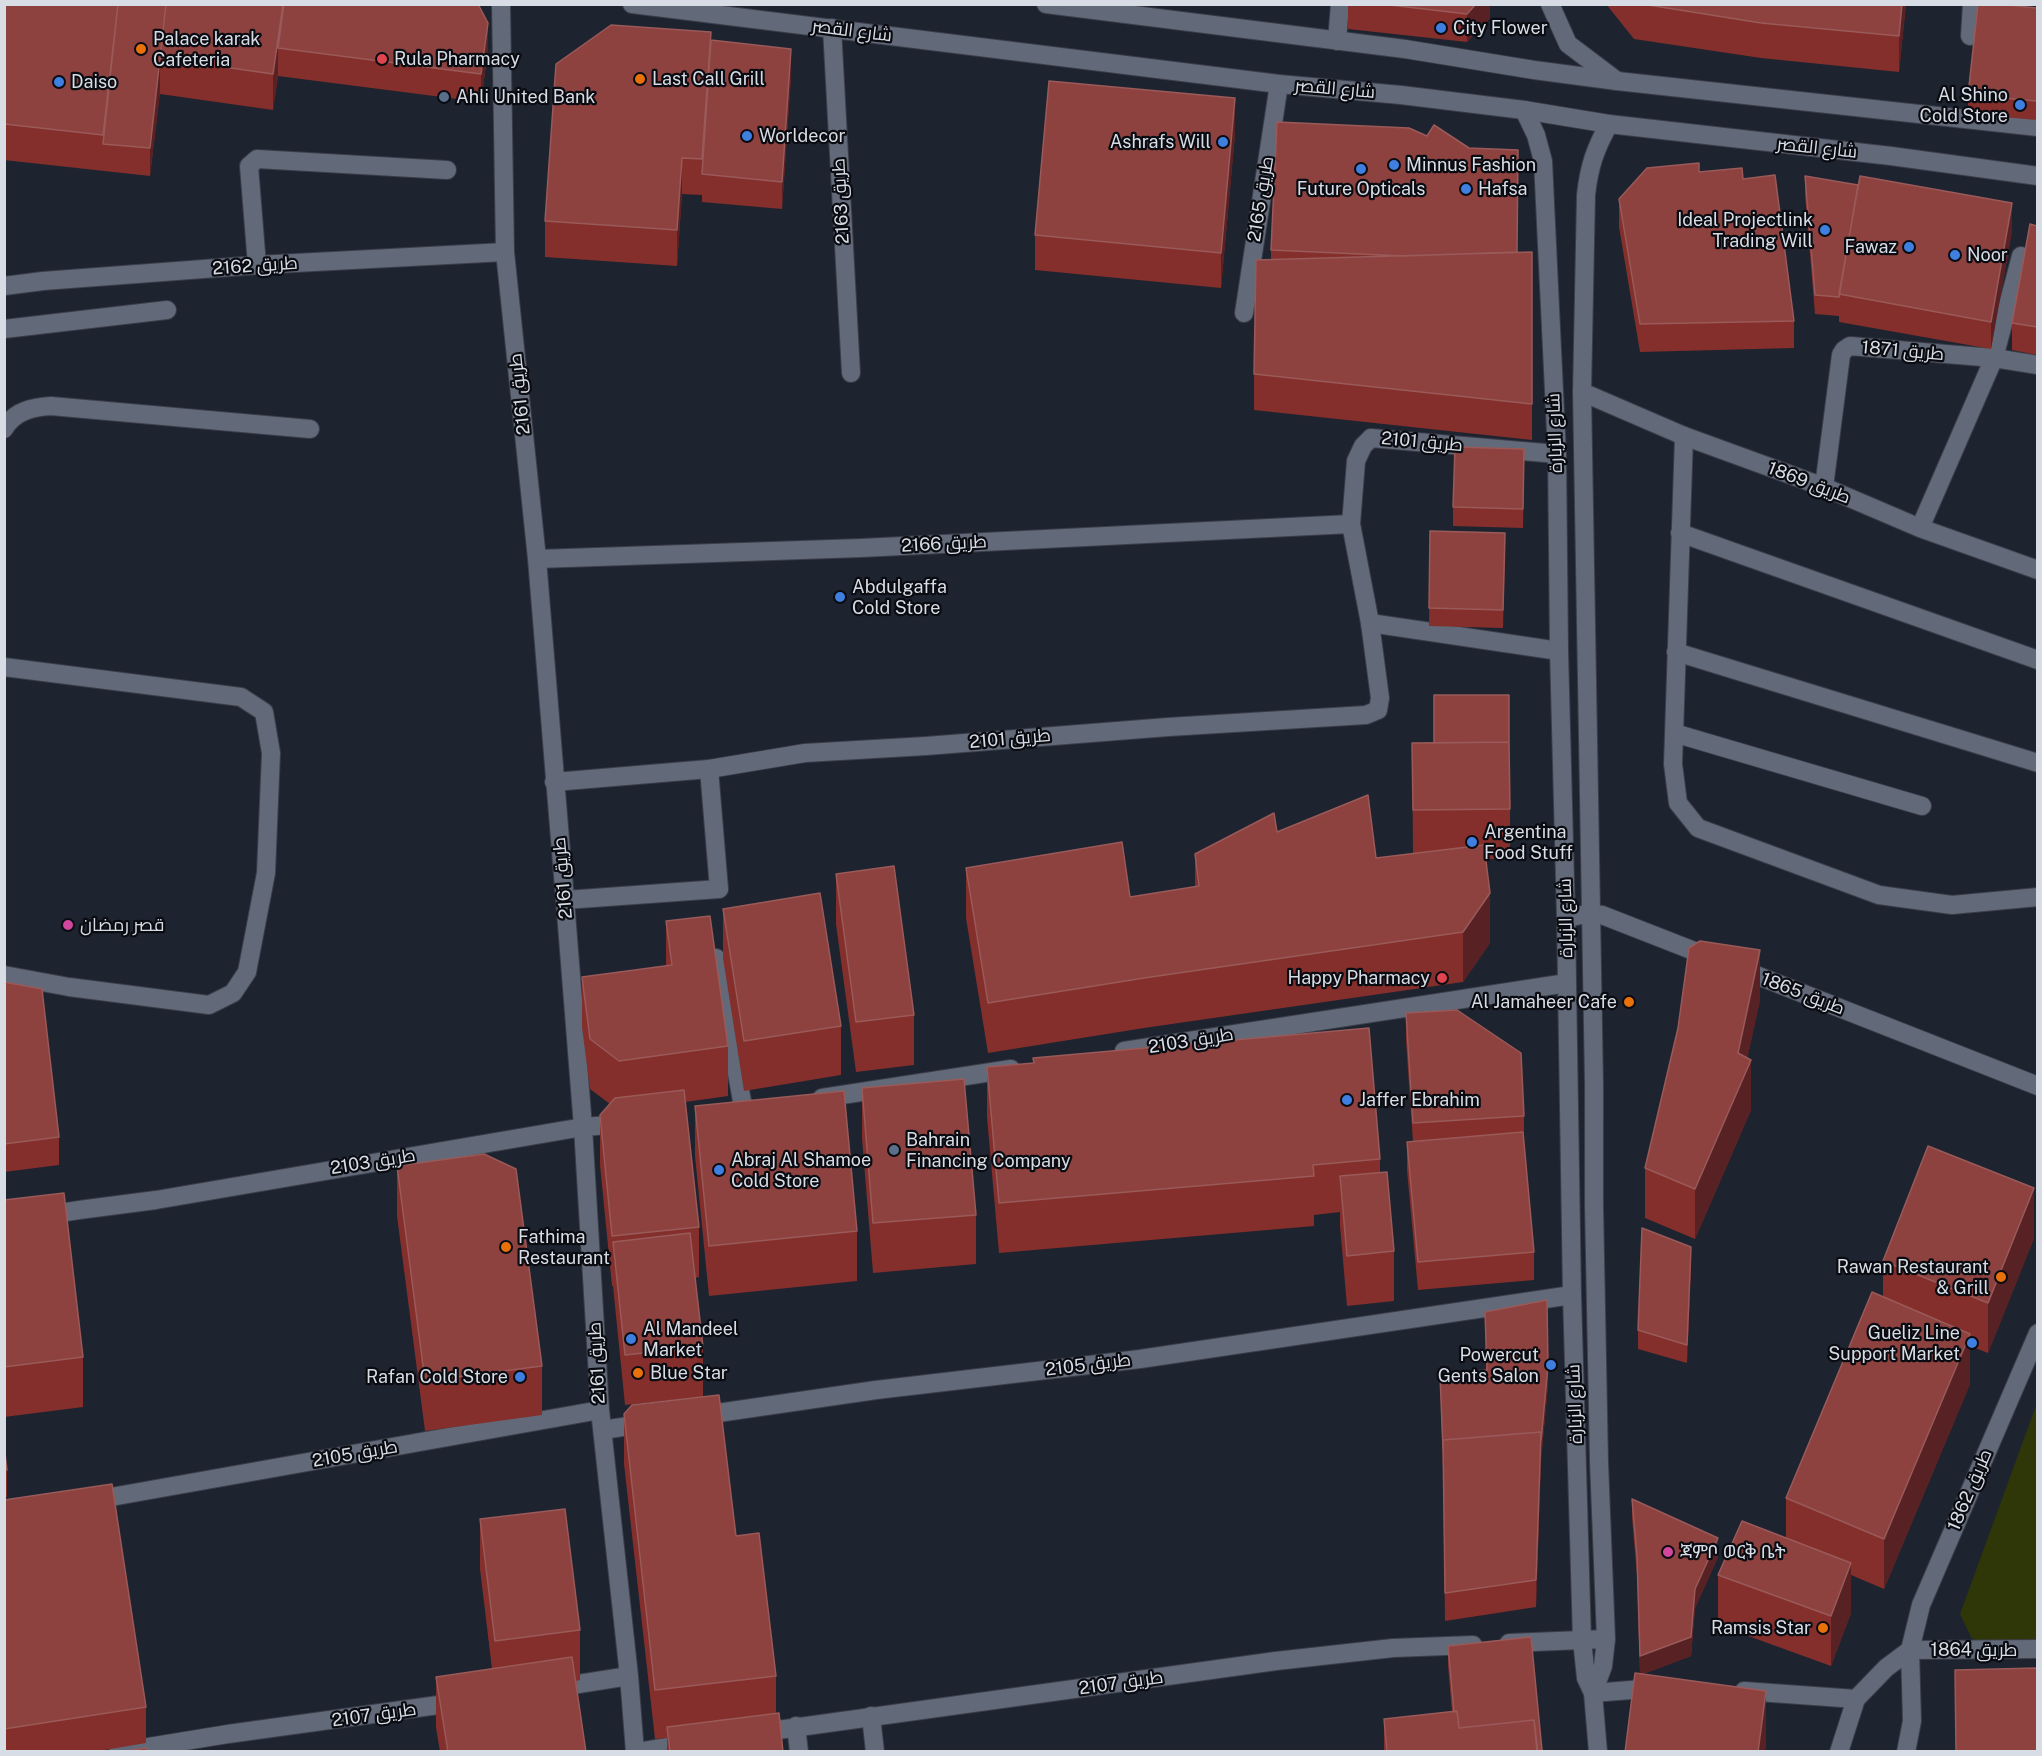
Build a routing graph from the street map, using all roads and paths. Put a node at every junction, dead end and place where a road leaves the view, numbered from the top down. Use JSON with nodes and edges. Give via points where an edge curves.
{"nodes":[{"id":1,"x":501,"y":4,"type":"edge"},
{"id":2,"x":632,"y":4,"type":"edge"},
{"id":3,"x":1046,"y":4,"type":"edge"},
{"id":4,"x":1340,"y":4,"type":"edge"},
{"id":5,"x":1550,"y":4,"type":"edge"},
{"id":6,"x":1972,"y":4,"type":"edge"},
{"id":7,"x":832,"y":28,"type":"junction"},
{"id":8,"x":1970,"y":36,"type":"dead end"},
{"id":9,"x":1336,"y":41,"type":"junction"},
{"id":10,"x":1617,"y":81,"type":"junction"},
{"id":11,"x":1279,"y":84,"type":"junction"},
{"id":12,"x":1524,"y":110,"type":"junction"},
{"id":13,"x":1609,"y":124,"type":"junction"},
{"id":14,"x":2037,"y":127,"type":"edge"},
{"id":15,"x":447,"y":170,"type":"dead end"},
{"id":16,"x":2037,"y":176,"type":"edge"},
{"id":17,"x":505,"y":252,"type":"junction"},
{"id":18,"x":2021,"y":256,"type":"dead end"},
{"id":19,"x":257,"y":265,"type":"junction"},
{"id":20,"x":4,"y":286,"type":"edge"},
{"id":21,"x":167,"y":310,"type":"dead end"},
{"id":22,"x":1244,"y":313,"type":"dead end"},
{"id":23,"x":4,"y":330,"type":"edge"},
{"id":24,"x":1994,"y":358,"type":"junction"},
{"id":25,"x":2037,"y":365,"type":"edge"},
{"id":26,"x":851,"y":373,"type":"dead end"},
{"id":27,"x":1582,"y":392,"type":"junction"},
{"id":28,"x":4,"y":429,"type":"edge"},
{"id":29,"x":310,"y":429,"type":"dead end"},
{"id":30,"x":1684,"y":436,"type":"junction"},
{"id":31,"x":1557,"y":454,"type":"junction"},
{"id":32,"x":1824,"y":488,"type":"junction"},
{"id":33,"x":1351,"y":524,"type":"junction"},
{"id":34,"x":1920,"y":528,"type":"junction"},
{"id":35,"x":1680,"y":533,"type":"junction"},
{"id":36,"x":537,"y":559,"type":"junction"},
{"id":37,"x":2037,"y":570,"type":"edge"},
{"id":38,"x":1370,"y":623,"type":"junction"},
{"id":39,"x":1558,"y":651,"type":"junction"},
{"id":40,"x":1676,"y":651,"type":"junction"},
{"id":41,"x":2037,"y":660,"type":"edge"},
{"id":42,"x":4,"y":667,"type":"edge"},
{"id":43,"x":1674,"y":733,"type":"junction"},
{"id":44,"x":2037,"y":763,"type":"edge"},
{"id":45,"x":709,"y":769,"type":"junction"},
{"id":46,"x":554,"y":782,"type":"junction"},
{"id":47,"x":1922,"y":806,"type":"dead end"},
{"id":48,"x":2037,"y":897,"type":"edge"},
{"id":49,"x":565,"y":900,"type":"junction"},
{"id":50,"x":1591,"y":913,"type":"junction"},
{"id":51,"x":1566,"y":919,"type":"junction"},
{"id":52,"x":716,"y":957,"type":"edge"},
{"id":53,"x":4,"y":975,"type":"edge"},
{"id":54,"x":1591,"y":980,"type":"junction"},
{"id":55,"x":1567,"y":983,"type":"junction"},
{"id":56,"x":1107,"y":1054,"type":"edge"},
{"id":57,"x":1025,"y":1067,"type":"edge"},
{"id":58,"x":2037,"y":1086,"type":"edge"},
{"id":59,"x":802,"y":1102,"type":"edge"},
{"id":60,"x":767,"y":1108,"type":"edge"},
{"id":61,"x":640,"y":1122,"type":"edge"},
{"id":62,"x":583,"y":1127,"type":"junction"},
{"id":63,"x":4,"y":1222,"type":"edge"},
{"id":64,"x":1596,"y":1292,"type":"junction"},
{"id":65,"x":1572,"y":1295,"type":"junction"},
{"id":66,"x":2037,"y":1334,"type":"edge"},
{"id":67,"x":600,"y":1410,"type":"junction"},
{"id":68,"x":603,"y":1430,"type":"junction"},
{"id":69,"x":111,"y":1497,"type":"edge"},
{"id":70,"x":1606,"y":1638,"type":"junction"},
{"id":71,"x":1581,"y":1640,"type":"junction"},
{"id":72,"x":2037,"y":1649,"type":"edge"},
{"id":73,"x":1910,"y":1650,"type":"junction"},
{"id":74,"x":629,"y":1676,"type":"junction"},
{"id":75,"x":1673,"y":1687,"type":"edge"},
{"id":76,"x":1730,"y":1689,"type":"edge"},
{"id":77,"x":536,"y":1691,"type":"edge"},
{"id":78,"x":1593,"y":1693,"type":"junction"},
{"id":79,"x":1856,"y":1699,"type":"junction"},
{"id":80,"x":477,"y":1700,"type":"edge"},
{"id":81,"x":871,"y":1716,"type":"junction"},
{"id":82,"x":796,"y":1726,"type":"junction"},
{"id":83,"x":739,"y":1735,"type":"edge"},
{"id":84,"x":705,"y":1741,"type":"edge"},
{"id":85,"x":118,"y":1752,"type":"edge"},
{"id":86,"x":636,"y":1752,"type":"edge"},
{"id":87,"x":800,"y":1752,"type":"edge"},
{"id":88,"x":875,"y":1752,"type":"edge"},
{"id":89,"x":1598,"y":1752,"type":"edge"},
{"id":90,"x":1839,"y":1752,"type":"edge"},
{"id":91,"x":1906,"y":1752,"type":"edge"}],
"edges":[{"from":1,"to":17,"type":"street","name":"طريق 2161"},
{"from":2,"to":7,"type":"street","name":"شارع القصر"},
{"from":3,"to":9,"type":"street"},
{"from":4,"to":9,"type":"street"},
{"from":5,"to":10,"type":"street","via":[[1568,44]]},
{"from":6,"to":8,"type":"street"},
{"from":7,"to":11,"type":"street","name":"شارع القصر"},
{"from":7,"to":26,"type":"street","name":"طريق 2163"},
{"from":9,"to":10,"type":"street"},
{"from":10,"to":14,"type":"street"},
{"from":11,"to":12,"type":"street","name":"شارع القصر"},
{"from":11,"to":22,"type":"street","name":"طريق 2165"},
{"from":12,"to":13,"type":"street","name":"شارع القصر"},
{"from":12,"to":31,"type":"street","name":"شارع الزبارة","via":[[1543,161]]},
{"from":13,"to":16,"type":"street","name":"شارع القصر"},
{"from":13,"to":27,"type":"street","name":"شارع الزبارة","via":[[1591,162],[1586,195]]},
{"from":15,"to":19,"type":"street","via":[[257,159],[249,166]]},
{"from":17,"to":19,"type":"street","name":"طريق 2162"},
{"from":17,"to":36,"type":"street","name":"طريق 2161"},
{"from":18,"to":24,"type":"street"},
{"from":19,"to":20,"type":"street","name":"طريق 2162"},
{"from":21,"to":23,"type":"street"},
{"from":24,"to":25,"type":"street","name":"طريق 1871"},
{"from":24,"to":32,"type":"street","name":"طريق 1871","via":[[1850,346],[1844,350]]},
{"from":24,"to":34,"type":"street"},
{"from":27,"to":30,"type":"street","name":"طريق 1869"},
{"from":27,"to":50,"type":"street","name":"شارع الزبارة"},
{"from":28,"to":29,"type":"street","via":[[19,413],[51,406]]},
{"from":30,"to":32,"type":"street","name":"طريق 1869"},
{"from":30,"to":35,"type":"street"},
{"from":31,"to":33,"type":"street","name":"طريق 2101","via":[[1371,438],[1356,461]]},
{"from":31,"to":39,"type":"street","name":"شارع الزبارة"},
{"from":32,"to":34,"type":"street","name":"طريق 1869"},
{"from":33,"to":36,"type":"street","name":"طريق 2166","via":[[872,548]]},
{"from":33,"to":38,"type":"street","name":"طريق 2101"},
{"from":34,"to":37,"type":"street","name":"طريق 1869"},
{"from":35,"to":40,"type":"street"},
{"from":35,"to":41,"type":"street"},
{"from":36,"to":46,"type":"street","name":"طريق 2161"},
{"from":38,"to":39,"type":"street"},
{"from":38,"to":45,"type":"street","name":"طريق 2101","via":[[1380,698],[1378,710],[1366,715],[806,753]]},
{"from":39,"to":51,"type":"street","name":"شارع الزبارة"},
{"from":40,"to":43,"type":"street"},
{"from":40,"to":44,"type":"street"},
{"from":42,"to":53,"type":"street","via":[[241,697],[264,712],[271,753],[266,873],[246,972],[233,993],[209,1005]]},
{"from":43,"to":47,"type":"street"},
{"from":43,"to":48,"type":"street","via":[[1678,803],[1698,828],[1880,895],[1952,905]]},
{"from":45,"to":46,"type":"street","name":"طريق 2101"},
{"from":45,"to":49,"type":"street","via":[[719,889]]},
{"from":46,"to":49,"type":"street","name":"طريق 2161"},
{"from":49,"to":62,"type":"street","name":"طريق 2161"},
{"from":50,"to":51,"type":"street"},
{"from":50,"to":54,"type":"street","name":"شارع الزبارة"},
{"from":50,"to":58,"type":"street","name":"طريق 1865"},
{"from":51,"to":55,"type":"street","name":"شارع الزبارة"},
{"from":52,"to":60,"type":"street","via":[[738,1113]]},
{"from":54,"to":55,"type":"street","name":"طريق 2103"},
{"from":54,"to":64,"type":"street","name":"شارع الزبارة"},
{"from":55,"to":56,"type":"street","name":"طريق 2103"},
{"from":55,"to":65,"type":"street","name":"شارع الزبارة"},
{"from":57,"to":59,"type":"street"},
{"from":61,"to":62,"type":"street","name":"طريق 2103"},
{"from":62,"to":63,"type":"street","name":"طريق 2103"},
{"from":62,"to":67,"type":"street","name":"طريق 2161"},
{"from":64,"to":65,"type":"street","name":"طريق 2105"},
{"from":64,"to":70,"type":"street","name":"شارع الزبارة"},
{"from":65,"to":68,"type":"street","name":"طريق 2105","via":[[1140,1359],[876,1390]]},
{"from":65,"to":71,"type":"street","name":"شارع الزبارة"},
{"from":66,"to":73,"type":"street","name":"طريق 1862","via":[[1921,1605]]},
{"from":67,"to":68,"type":"street","name":"طريق 2161"},
{"from":67,"to":69,"type":"street","name":"طريق 2105"},
{"from":68,"to":74,"type":"street","name":"طريق 2161"},
{"from":70,"to":71,"type":"street","name":"طريق 2107"},
{"from":70,"to":78,"type":"street","name":"شارع الزبارة","via":[[1603,1666]]},
{"from":71,"to":78,"type":"street","name":"شارع الزبارة","via":[[1586,1678]]},
{"from":71,"to":81,"type":"street","name":"طريق 2107","via":[[1393,1648]]},
{"from":72,"to":73,"type":"street","name":"طريق 1864"},
{"from":73,"to":79,"type":"street"},
{"from":73,"to":91,"type":"street","name":"طريق 1862","via":[[1912,1721]]},
{"from":74,"to":77,"type":"street"},
{"from":74,"to":86,"type":"street","name":"طريق 2161"},
{"from":75,"to":78,"type":"street"},
{"from":76,"to":79,"type":"street"},
{"from":78,"to":89,"type":"street","name":"شارع الزبارة"},
{"from":79,"to":90,"type":"street"},
{"from":80,"to":85,"type":"street","name":"طريق 2107"},
{"from":81,"to":82,"type":"street","name":"طريق 2107"},
{"from":81,"to":88,"type":"street"},
{"from":82,"to":83,"type":"street","name":"طريق 2107"},
{"from":82,"to":87,"type":"street"},
{"from":84,"to":86,"type":"street"}]}
